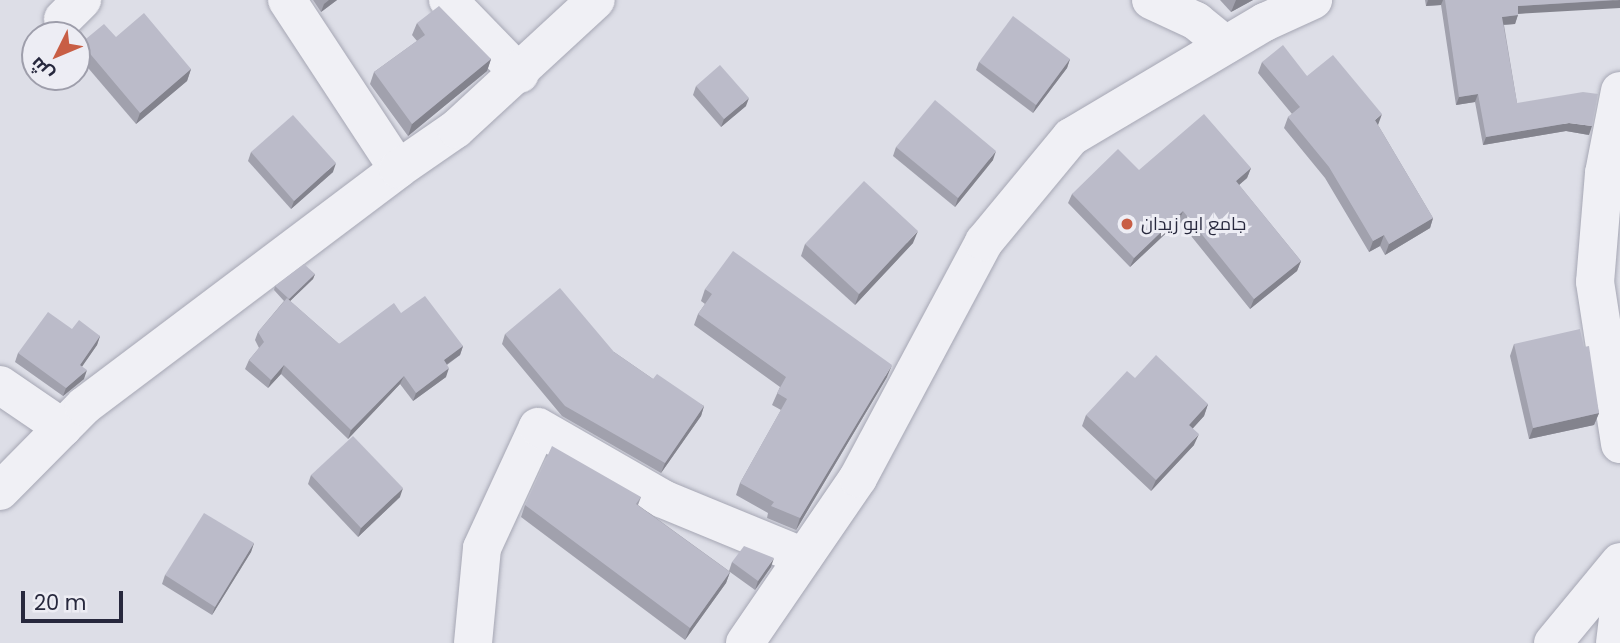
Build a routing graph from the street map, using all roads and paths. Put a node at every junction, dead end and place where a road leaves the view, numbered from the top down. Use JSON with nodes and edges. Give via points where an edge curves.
{"nodes":[{"id":1,"x":287,"y":0,"type":"edge"},
{"id":2,"x":448,"y":0,"type":"edge"},
{"id":3,"x":596,"y":0,"type":"edge"},
{"id":4,"x":1151,"y":0,"type":"edge"},
{"id":5,"x":1313,"y":0,"type":"edge"},
{"id":6,"x":1226,"y":45,"type":"junction"},
{"id":7,"x":520,"y":74,"type":"junction"},
{"id":8,"x":1620,"y":92,"type":"edge"},
{"id":9,"x":398,"y":169,"type":"junction"},
{"id":10,"x":0,"y":385,"type":"edge"},
{"id":11,"x":63,"y":428,"type":"junction"},
{"id":12,"x":1620,"y":444,"type":"edge"},
{"id":13,"x":1,"y":488,"type":"edge"},
{"id":14,"x":804,"y":557,"type":"junction"},
{"id":15,"x":1620,"y":562,"type":"edge"},
{"id":16,"x":1620,"y":604,"type":"edge"},
{"id":17,"x":473,"y":643,"type":"edge"},
{"id":18,"x":745,"y":643,"type":"edge"},
{"id":19,"x":1553,"y":643,"type":"edge"},
{"id":20,"x":1615,"y":643,"type":"edge"}],
"edges":[{"from":1,"to":9,"type":"street"},
{"from":2,"to":7,"type":"street"},
{"from":3,"to":7,"type":"street"},
{"from":4,"to":6,"type":"street","via":[[1196,21]]},
{"from":5,"to":6,"type":"street"},
{"from":6,"to":14,"type":"street","via":[[1071,137],[984,242],[859,478]]},
{"from":7,"to":9,"type":"street","via":[[456,129]]},
{"from":8,"to":12,"type":"street","via":[[1604,173],[1595,282]]},
{"from":9,"to":11,"type":"street","via":[[201,315]]},
{"from":10,"to":11,"type":"street"},
{"from":11,"to":13,"type":"street"},
{"from":14,"to":17,"type":"street","via":[[663,499],[538,427],[482,548]]},
{"from":14,"to":18,"type":"street"},
{"from":15,"to":19,"type":"street"},
{"from":16,"to":20,"type":"street"}]}
